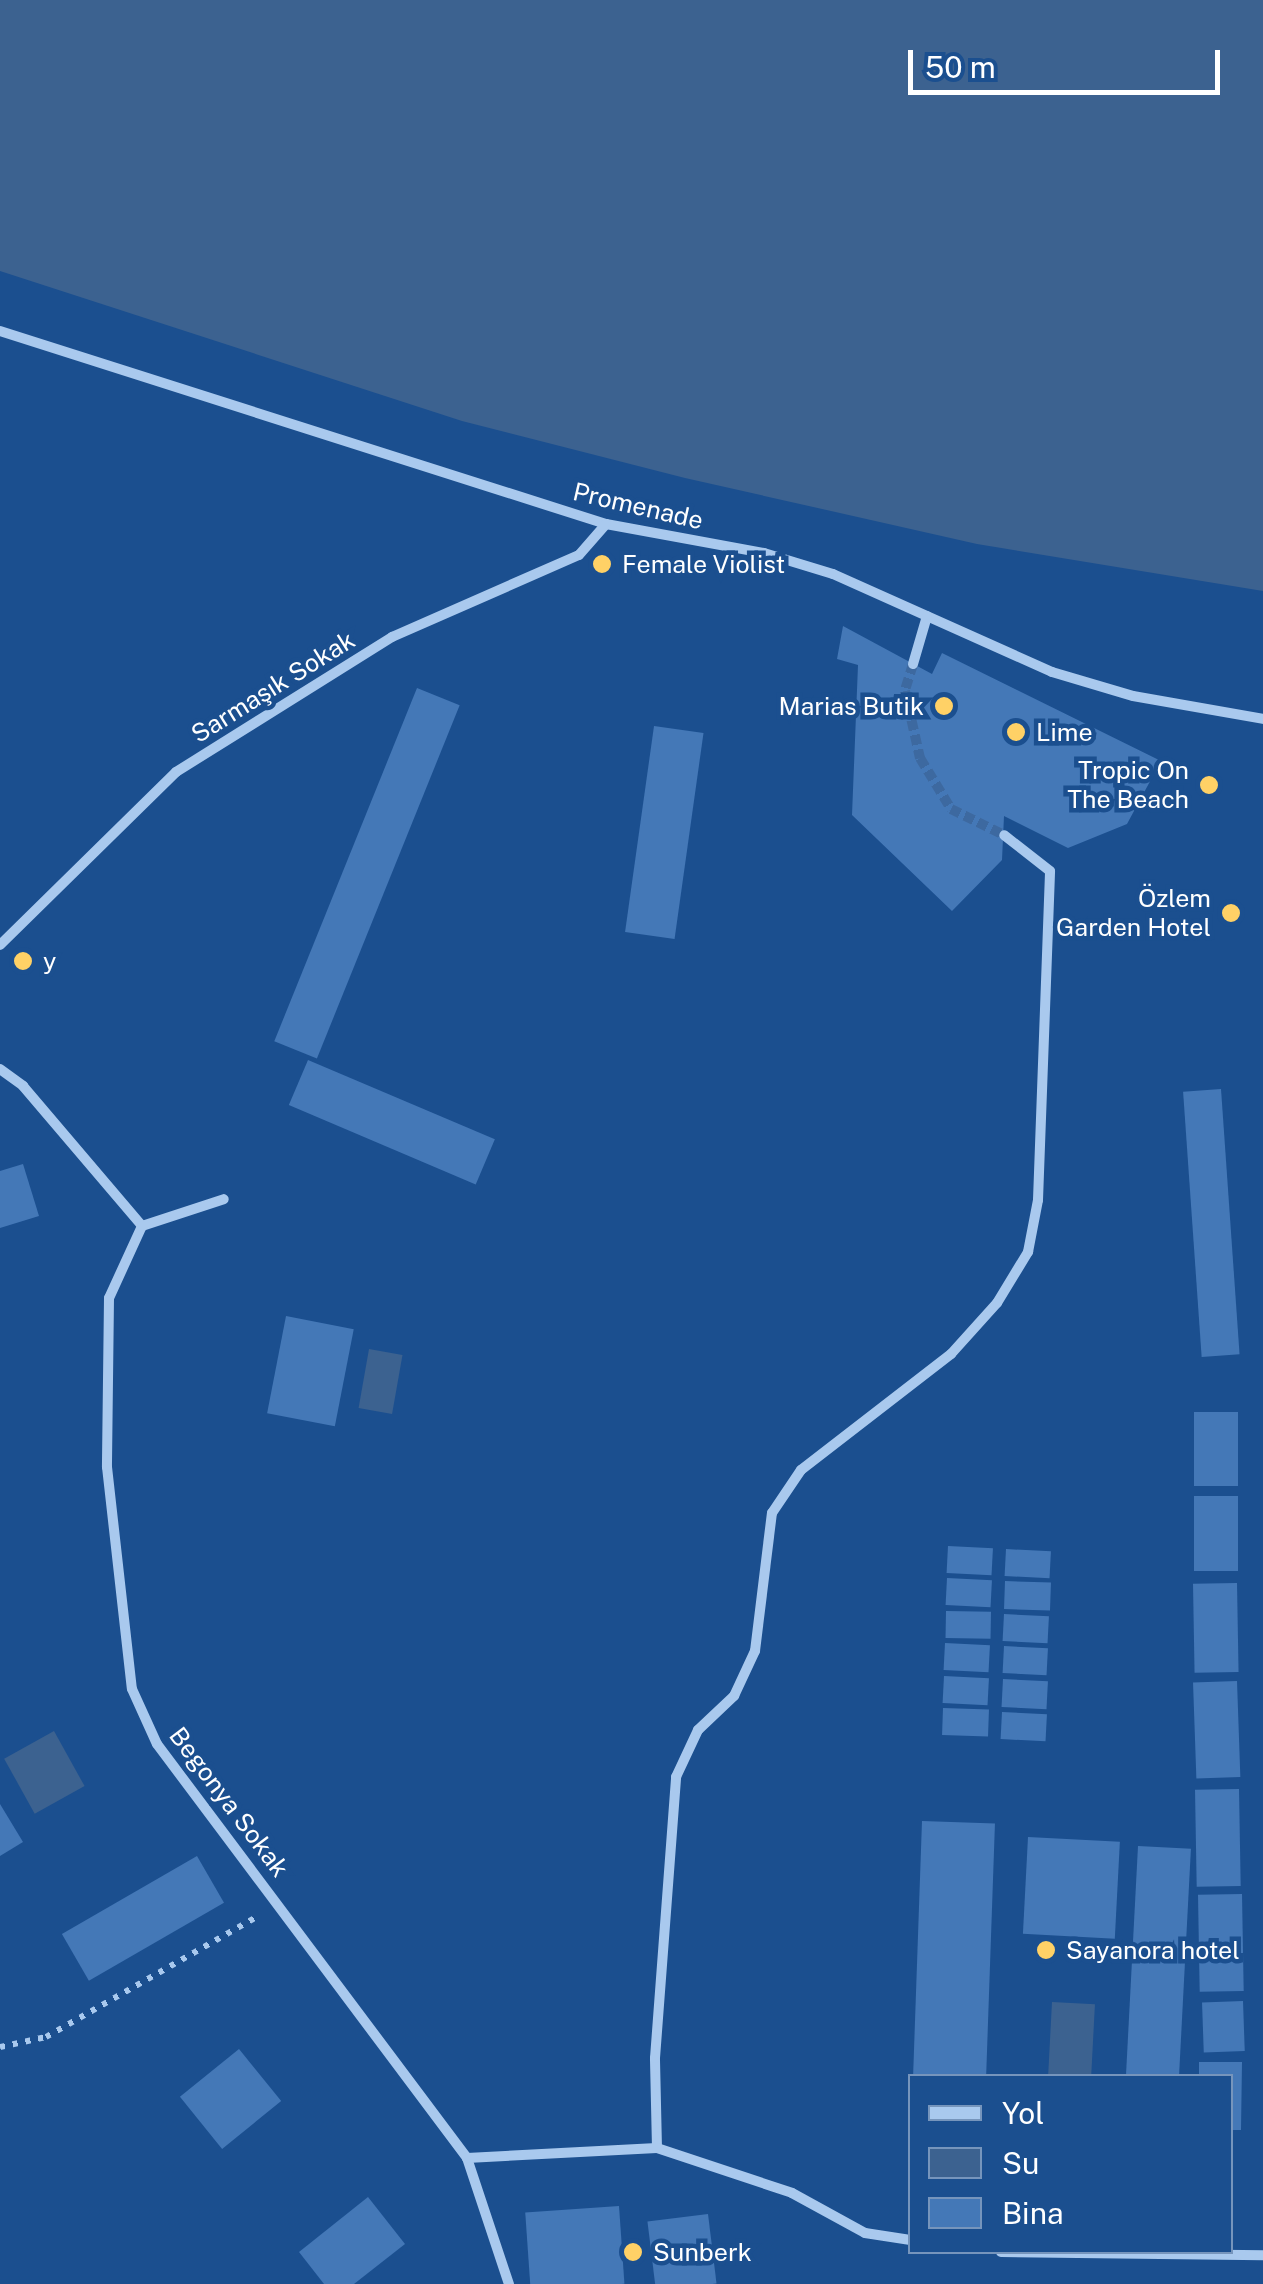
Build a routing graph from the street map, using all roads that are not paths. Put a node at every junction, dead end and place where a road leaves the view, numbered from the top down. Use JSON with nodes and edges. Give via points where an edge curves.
{"nodes":[{"id":1,"x":0,"y":331,"type":"edge"},
{"id":2,"x":606,"y":524,"type":"junction"},
{"id":3,"x":927,"y":616,"type":"junction"},
{"id":4,"x":913,"y":664,"type":"tunnel mouth"},
{"id":5,"x":1263,"y":719,"type":"edge"},
{"id":6,"x":1004,"y":836,"type":"tunnel mouth"},
{"id":7,"x":0,"y":945,"type":"edge"},
{"id":8,"x":0,"y":1069,"type":"edge"},
{"id":9,"x":224,"y":1200,"type":"dead end"},
{"id":10,"x":142,"y":1226,"type":"junction"},
{"id":11,"x":657,"y":2148,"type":"junction"},
{"id":12,"x":466,"y":2158,"type":"junction"},
{"id":13,"x":908,"y":2240,"type":"edge"},
{"id":14,"x":1176,"y":2254,"type":"edge"},
{"id":15,"x":1263,"y":2255,"type":"edge"},
{"id":16,"x":509,"y":2284,"type":"edge"}],
"edges":[{"from":1,"to":2,"type":"street","name":"Promenade"},
{"from":2,"to":3,"type":"street","name":"Promenade","via":[[764,552]]},
{"from":2,"to":7,"type":"street","name":"Sarmaşık Sokak","via":[[580,555],[392,637],[176,772]]},
{"from":3,"to":4,"type":"street"},
{"from":3,"to":5,"type":"street","name":"Promenade","via":[[1052,672],[1133,696]]},
{"from":6,"to":11,"type":"street","via":[[1050,871],[1038,1200],[1028,1252],[997,1303],[951,1354],[802,1470],[772,1513],[755,1651],[734,1696],[698,1730],[676,1777],[655,2058]]},
{"from":8,"to":10,"type":"street","via":[[23,1086]]},
{"from":9,"to":10,"type":"street"},
{"from":10,"to":12,"type":"street","name":"Begonya Sokak","via":[[110,1298],[109,1317],[107,1466],[132,1689],[157,1744]]},
{"from":11,"to":12,"type":"street"},
{"from":11,"to":13,"type":"street","via":[[792,2193],[865,2233]]},
{"from":12,"to":16,"type":"street","name":"Begonya Sokak"},
{"from":14,"to":15,"type":"street"}]}
